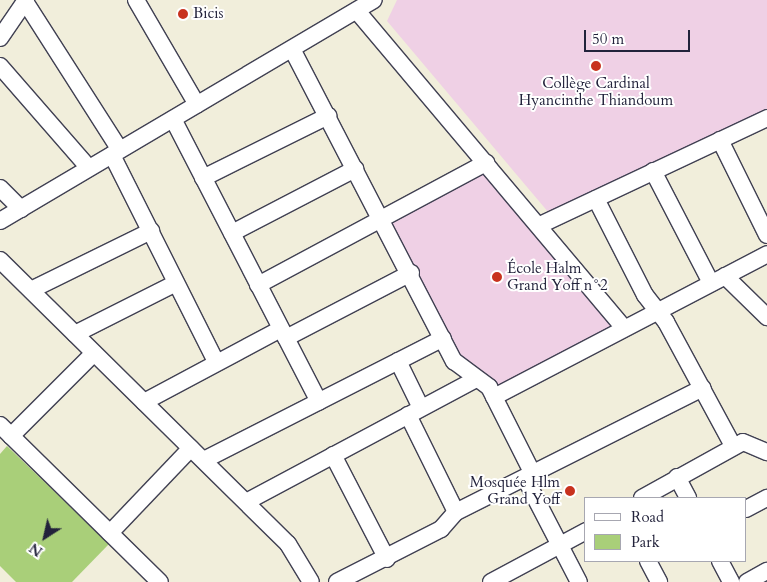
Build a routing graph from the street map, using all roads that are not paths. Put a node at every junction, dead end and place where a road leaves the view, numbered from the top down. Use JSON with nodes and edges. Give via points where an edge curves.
{"nodes":[{"id":1,"x":136,"y":0,"type":"edge"},
{"id":2,"x":373,"y":0,"type":"edge"},
{"id":3,"x":26,"y":2,"type":"edge"},
{"id":4,"x":357,"y":11,"type":"junction"},
{"id":5,"x":0,"y":38,"type":"edge"},
{"id":6,"x":292,"y":49,"type":"junction"},
{"id":7,"x":0,"y":66,"type":"edge"},
{"id":8,"x":197,"y":105,"type":"junction"},
{"id":9,"x":328,"y":116,"type":"junction"},
{"id":10,"x":767,"y":118,"type":"edge"},
{"id":11,"x":173,"y":119,"type":"junction"},
{"id":12,"x":720,"y":140,"type":"junction"},
{"id":13,"x":116,"y":153,"type":"junction"},
{"id":14,"x":486,"y":163,"type":"junction"},
{"id":15,"x":89,"y":168,"type":"junction"},
{"id":16,"x":355,"y":169,"type":"junction"},
{"id":17,"x":653,"y":171,"type":"junction"},
{"id":18,"x":204,"y":178,"type":"junction"},
{"id":19,"x":0,"y":188,"type":"edge"},
{"id":20,"x":596,"y":199,"type":"junction"},
{"id":21,"x":21,"y":208,"type":"junction"},
{"id":22,"x":0,"y":221,"type":"edge"},
{"id":23,"x":384,"y":221,"type":"junction"},
{"id":24,"x":540,"y":225,"type":"junction"},
{"id":25,"x":151,"y":231,"type":"junction"},
{"id":26,"x":232,"y":233,"type":"junction"},
{"id":27,"x":767,"y":235,"type":"edge"},
{"id":28,"x":767,"y":254,"type":"edge"},
{"id":29,"x":0,"y":260,"type":"edge"},
{"id":30,"x":411,"y":273,"type":"junction"},
{"id":31,"x":718,"y":280,"type":"junction"},
{"id":32,"x":176,"y":283,"type":"junction"},
{"id":33,"x":258,"y":285,"type":"junction"},
{"id":34,"x":31,"y":290,"type":"junction"},
{"id":35,"x":657,"y":311,"type":"junction"},
{"id":36,"x":767,"y":317,"type":"edge"},
{"id":37,"x":624,"y":328,"type":"junction"},
{"id":38,"x":75,"y":334,"type":"junction"},
{"id":39,"x":283,"y":334,"type":"junction"},
{"id":40,"x":443,"y":338,"type":"junction"},
{"id":41,"x":94,"y":353,"type":"junction"},
{"id":42,"x":398,"y":361,"type":"junction"},
{"id":43,"x":216,"y":362,"type":"junction"},
{"id":44,"x":476,"y":379,"type":"junction"},
{"id":45,"x":703,"y":388,"type":"junction"},
{"id":46,"x":494,"y":397,"type":"junction"},
{"id":47,"x":144,"y":402,"type":"junction"},
{"id":48,"x":318,"y":402,"type":"junction"},
{"id":49,"x":414,"y":412,"type":"junction"},
{"id":50,"x":6,"y":431,"type":"edge"},
{"id":51,"x":733,"y":446,"type":"junction"},
{"id":52,"x":190,"y":448,"type":"junction"},
{"id":53,"x":767,"y":452,"type":"edge"},
{"id":54,"x":333,"y":455,"type":"junction"},
{"id":55,"x":204,"y":460,"type":"junction"},
{"id":56,"x":529,"y":476,"type":"junction"},
{"id":57,"x":677,"y":477,"type":"junction"},
{"id":58,"x":644,"y":497,"type":"edge"},
{"id":59,"x":687,"y":497,"type":"edge"},
{"id":60,"x":767,"y":498,"type":"edge"},
{"id":61,"x":246,"y":502,"type":"junction"},
{"id":62,"x":747,"y":508,"type":"edge"},
{"id":63,"x":456,"y":512,"type":"junction"},
{"id":64,"x":584,"y":532,"type":"edge"},
{"id":65,"x":110,"y":533,"type":"junction"},
{"id":66,"x":560,"y":545,"type":"junction"},
{"id":67,"x":386,"y":559,"type":"junction"},
{"id":68,"x":649,"y":562,"type":"edge"},
{"id":69,"x":720,"y":562,"type":"edge"},
{"id":70,"x":767,"y":571,"type":"edge"},
{"id":71,"x":160,"y":582,"type":"edge"},
{"id":72,"x":311,"y":582,"type":"edge"},
{"id":73,"x":337,"y":582,"type":"edge"},
{"id":74,"x":491,"y":582,"type":"edge"},
{"id":75,"x":579,"y":582,"type":"edge"},
{"id":76,"x":659,"y":582,"type":"edge"},
{"id":77,"x":730,"y":582,"type":"edge"},
{"id":78,"x":747,"y":582,"type":"edge"}],
"edges":[{"from":1,"to":8,"type":"street"},
{"from":2,"to":4,"type":"street"},
{"from":3,"to":5,"type":"street"},
{"from":3,"to":13,"type":"street"},
{"from":4,"to":6,"type":"street"},
{"from":4,"to":14,"type":"street"},
{"from":6,"to":8,"type":"street"},
{"from":6,"to":9,"type":"street"},
{"from":7,"to":15,"type":"street"},
{"from":8,"to":11,"type":"street"},
{"from":9,"to":16,"type":"street"},
{"from":9,"to":18,"type":"street"},
{"from":10,"to":12,"type":"street"},
{"from":11,"to":13,"type":"street"},
{"from":11,"to":18,"type":"street"},
{"from":12,"to":17,"type":"street"},
{"from":12,"to":27,"type":"street"},
{"from":13,"to":15,"type":"street"},
{"from":13,"to":25,"type":"street"},
{"from":14,"to":23,"type":"street"},
{"from":14,"to":24,"type":"street"},
{"from":15,"to":21,"type":"street"},
{"from":16,"to":23,"type":"street"},
{"from":16,"to":26,"type":"street"},
{"from":17,"to":20,"type":"street"},
{"from":17,"to":31,"type":"street"},
{"from":18,"to":26,"type":"street"},
{"from":19,"to":21,"type":"street"},
{"from":20,"to":24,"type":"street"},
{"from":20,"to":35,"type":"street"},
{"from":21,"to":22,"type":"street"},
{"from":23,"to":30,"type":"street"},
{"from":23,"to":33,"type":"street"},
{"from":24,"to":37,"type":"street"},
{"from":25,"to":32,"type":"street"},
{"from":25,"to":34,"type":"street"},
{"from":26,"to":33,"type":"street"},
{"from":28,"to":31,"type":"street"},
{"from":29,"to":34,"type":"street"},
{"from":30,"to":39,"type":"street"},
{"from":30,"to":40,"type":"street"},
{"from":31,"to":35,"type":"street"},
{"from":31,"to":36,"type":"street"},
{"from":32,"to":38,"type":"street"},
{"from":32,"to":43,"type":"street"},
{"from":33,"to":39,"type":"street"},
{"from":34,"to":38,"type":"street"},
{"from":35,"to":37,"type":"street"},
{"from":35,"to":45,"type":"street"},
{"from":37,"to":46,"type":"street"},
{"from":38,"to":41,"type":"street"},
{"from":39,"to":43,"type":"street"},
{"from":39,"to":48,"type":"street"},
{"from":40,"to":42,"type":"street"},
{"from":40,"to":44,"type":"street","via":[[460,370]]},
{"from":41,"to":47,"type":"street"},
{"from":41,"to":50,"type":"street"},
{"from":42,"to":48,"type":"street"},
{"from":42,"to":49,"type":"street"},
{"from":43,"to":47,"type":"street"},
{"from":44,"to":46,"type":"street"},
{"from":44,"to":49,"type":"street"},
{"from":45,"to":51,"type":"street"},
{"from":45,"to":56,"type":"street"},
{"from":46,"to":56,"type":"street"},
{"from":47,"to":52,"type":"street"},
{"from":48,"to":55,"type":"street"},
{"from":49,"to":54,"type":"street"},
{"from":49,"to":63,"type":"street"},
{"from":50,"to":65,"type":"street"},
{"from":51,"to":53,"type":"street","via":[[743,442]]},
{"from":51,"to":57,"type":"street"},
{"from":52,"to":55,"type":"street"},
{"from":52,"to":65,"type":"street"},
{"from":54,"to":61,"type":"street"},
{"from":54,"to":67,"type":"street"},
{"from":55,"to":61,"type":"street"},
{"from":56,"to":63,"type":"street"},
{"from":56,"to":66,"type":"street"},
{"from":57,"to":58,"type":"street"},
{"from":57,"to":59,"type":"street"},
{"from":60,"to":62,"type":"street"},
{"from":61,"to":72,"type":"street","via":[[288,544]]},
{"from":63,"to":67,"type":"street","via":[[441,529]]},
{"from":64,"to":66,"type":"street"},
{"from":65,"to":71,"type":"street"},
{"from":66,"to":74,"type":"street"},
{"from":66,"to":75,"type":"street"},
{"from":67,"to":73,"type":"street"},
{"from":68,"to":76,"type":"street"},
{"from":69,"to":77,"type":"street"},
{"from":70,"to":78,"type":"street"}]}
